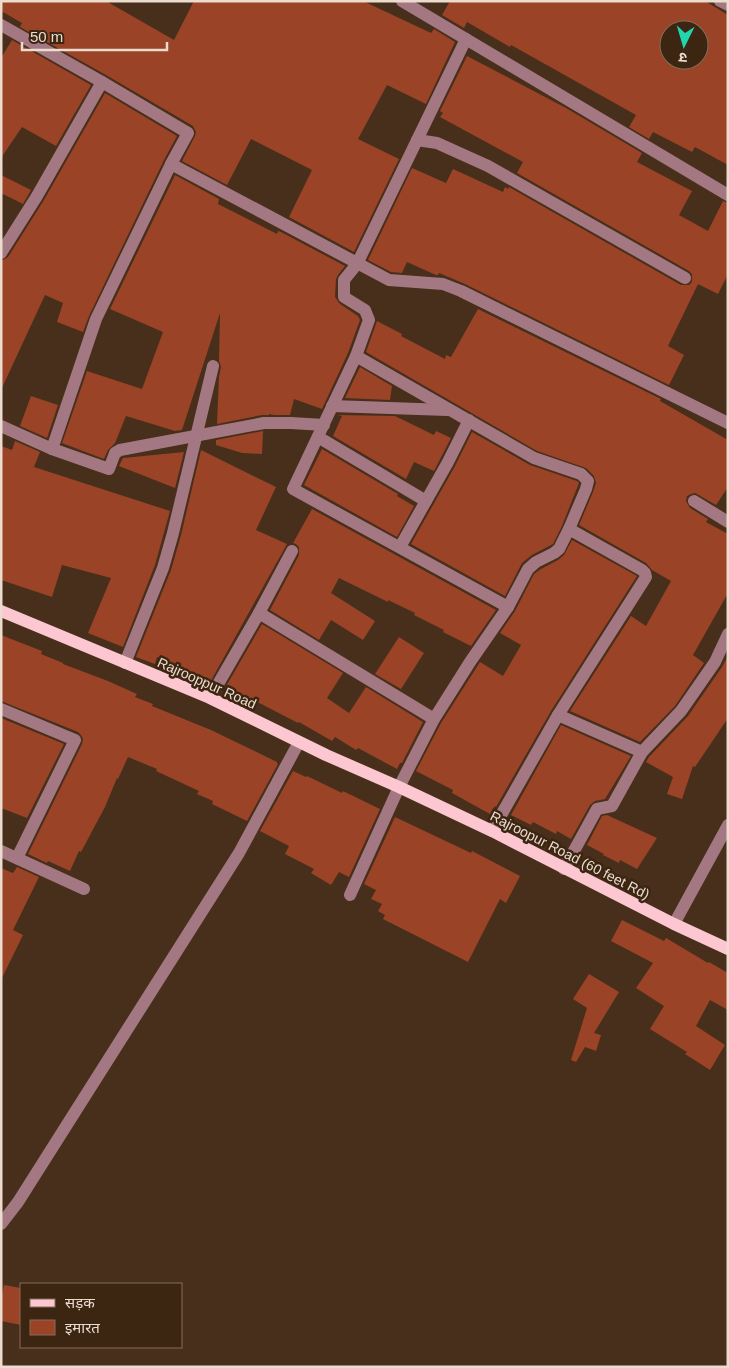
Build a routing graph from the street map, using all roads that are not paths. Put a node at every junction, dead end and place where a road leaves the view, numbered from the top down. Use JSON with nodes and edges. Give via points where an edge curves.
{"nodes":[{"id":1,"x":402,"y":1,"type":"edge"},
{"id":2,"x":720,"y":1,"type":"edge"},
{"id":3,"x":728,"y":5,"type":"edge"},
{"id":4,"x":3,"y":29,"type":"edge"},
{"id":5,"x":466,"y":39,"type":"junction"},
{"id":6,"x":102,"y":82,"type":"junction"},
{"id":7,"x":417,"y":140,"type":"junction"},
{"id":8,"x":171,"y":164,"type":"junction"},
{"id":9,"x":728,"y":195,"type":"edge"},
{"id":10,"x":1,"y":253,"type":"edge"},
{"id":11,"x":357,"y":264,"type":"junction"},
{"id":12,"x":685,"y":278,"type":"dead end"},
{"id":13,"x":356,"y":356,"type":"junction"},
{"id":14,"x":213,"y":366,"type":"dead end"},
{"id":15,"x":332,"y":406,"type":"junction"},
{"id":16,"x":451,"y":410,"type":"junction"},
{"id":17,"x":469,"y":420,"type":"junction"},
{"id":18,"x":728,"y":423,"type":"edge"},
{"id":19,"x":324,"y":425,"type":"junction"},
{"id":20,"x":1,"y":426,"type":"edge"},
{"id":21,"x":196,"y":436,"type":"junction"},
{"id":22,"x":318,"y":437,"type":"junction"},
{"id":23,"x":52,"y":450,"type":"junction"},
{"id":24,"x":426,"y":501,"type":"junction"},
{"id":25,"x":694,"y":501,"type":"dead end"},
{"id":26,"x":728,"y":522,"type":"edge"},
{"id":27,"x":569,"y":529,"type":"junction"},
{"id":28,"x":400,"y":547,"type":"junction"},
{"id":29,"x":292,"y":552,"type":"dead end"},
{"id":30,"x":508,"y":607,"type":"junction"},
{"id":31,"x":1,"y":611,"type":"edge"},
{"id":32,"x":259,"y":613,"type":"junction"},
{"id":33,"x":728,"y":634,"type":"edge"},
{"id":34,"x":125,"y":662,"type":"junction"},
{"id":35,"x":210,"y":698,"type":"junction"},
{"id":36,"x":1,"y":710,"type":"edge"},
{"id":37,"x":558,"y":715,"type":"junction"},
{"id":38,"x":434,"y":719,"type":"junction"},
{"id":39,"x":299,"y":742,"type":"junction"},
{"id":40,"x":642,"y":752,"type":"junction"},
{"id":41,"x":399,"y":787,"type":"junction"},
{"id":42,"x":728,"y":825,"type":"edge"},
{"id":43,"x":492,"y":831,"type":"junction"},
{"id":44,"x":1,"y":851,"type":"edge"},
{"id":45,"x":17,"y":858,"type":"junction"},
{"id":46,"x":564,"y":869,"type":"junction"},
{"id":47,"x":84,"y":889,"type":"dead end"},
{"id":48,"x":350,"y":895,"type":"dead end"},
{"id":49,"x":674,"y":924,"type":"junction"},
{"id":50,"x":728,"y":949,"type":"edge"},
{"id":51,"x":1,"y":1224,"type":"edge"}],
"edges":[{"from":1,"to":5,"type":"street"},
{"from":2,"to":3,"type":"street"},
{"from":4,"to":6,"type":"street"},
{"from":5,"to":7,"type":"street"},
{"from":5,"to":9,"type":"street"},
{"from":6,"to":8,"type":"street","via":[[188,133]]},
{"from":6,"to":10,"type":"street"},
{"from":7,"to":11,"type":"street"},
{"from":7,"to":12,"type":"street","via":[[437,143],[488,166]]},
{"from":8,"to":11,"type":"street"},
{"from":8,"to":23,"type":"street","via":[[96,320]]},
{"from":11,"to":13,"type":"street","via":[[344,280],[344,297],[365,310],[369,320]]},
{"from":11,"to":18,"type":"street","via":[[389,280],[443,284],[461,291]]},
{"from":13,"to":15,"type":"street"},
{"from":13,"to":16,"type":"street"},
{"from":14,"to":21,"type":"street"},
{"from":15,"to":16,"type":"street"},
{"from":15,"to":19,"type":"street"},
{"from":16,"to":17,"type":"street"},
{"from":17,"to":24,"type":"street"},
{"from":17,"to":27,"type":"street","via":[[534,458],[581,474],[588,480]]},
{"from":19,"to":21,"type":"street","via":[[264,423]]},
{"from":19,"to":22,"type":"street"},
{"from":20,"to":23,"type":"street"},
{"from":21,"to":23,"type":"street","via":[[120,450],[115,453],[108,470]]},
{"from":21,"to":34,"type":"street","via":[[163,568]]},
{"from":22,"to":24,"type":"street"},
{"from":22,"to":28,"type":"street","via":[[293,488]]},
{"from":24,"to":28,"type":"street"},
{"from":25,"to":26,"type":"street"},
{"from":27,"to":30,"type":"street","via":[[554,553],[528,569]]},
{"from":27,"to":37,"type":"street","via":[[642,570],[646,577]]},
{"from":28,"to":30,"type":"street"},
{"from":29,"to":32,"type":"street"},
{"from":30,"to":38,"type":"street"},
{"from":31,"to":34,"type":"main road","name":"Rajrooppur Road"},
{"from":32,"to":35,"type":"street"},
{"from":32,"to":38,"type":"street"},
{"from":33,"to":40,"type":"street","via":[[714,662],[681,711]]},
{"from":34,"to":35,"type":"main road","name":"Rajrooppur Road"},
{"from":35,"to":39,"type":"main road","name":"Rajrooppur Road"},
{"from":36,"to":45,"type":"street","via":[[75,740]]},
{"from":37,"to":40,"type":"street"},
{"from":37,"to":43,"type":"street"},
{"from":38,"to":41,"type":"street"},
{"from":39,"to":41,"type":"main road","name":"Rajrooppur Road"},
{"from":39,"to":51,"type":"street","via":[[239,853]]},
{"from":40,"to":46,"type":"street","via":[[612,806],[597,809]]},
{"from":41,"to":43,"type":"main road","name":"Rajroopur Road (60 feet Rd)"},
{"from":41,"to":48,"type":"street"},
{"from":42,"to":49,"type":"street"},
{"from":43,"to":46,"type":"main road","name":"Rajroopur Road (60 feet Rd)"},
{"from":44,"to":45,"type":"street"},
{"from":45,"to":47,"type":"street"},
{"from":46,"to":49,"type":"main road","name":"Rajroopur Road (60 feet Rd)"},
{"from":49,"to":50,"type":"main road","name":"Rajroopur Road (60 feet Rd)"}]}
